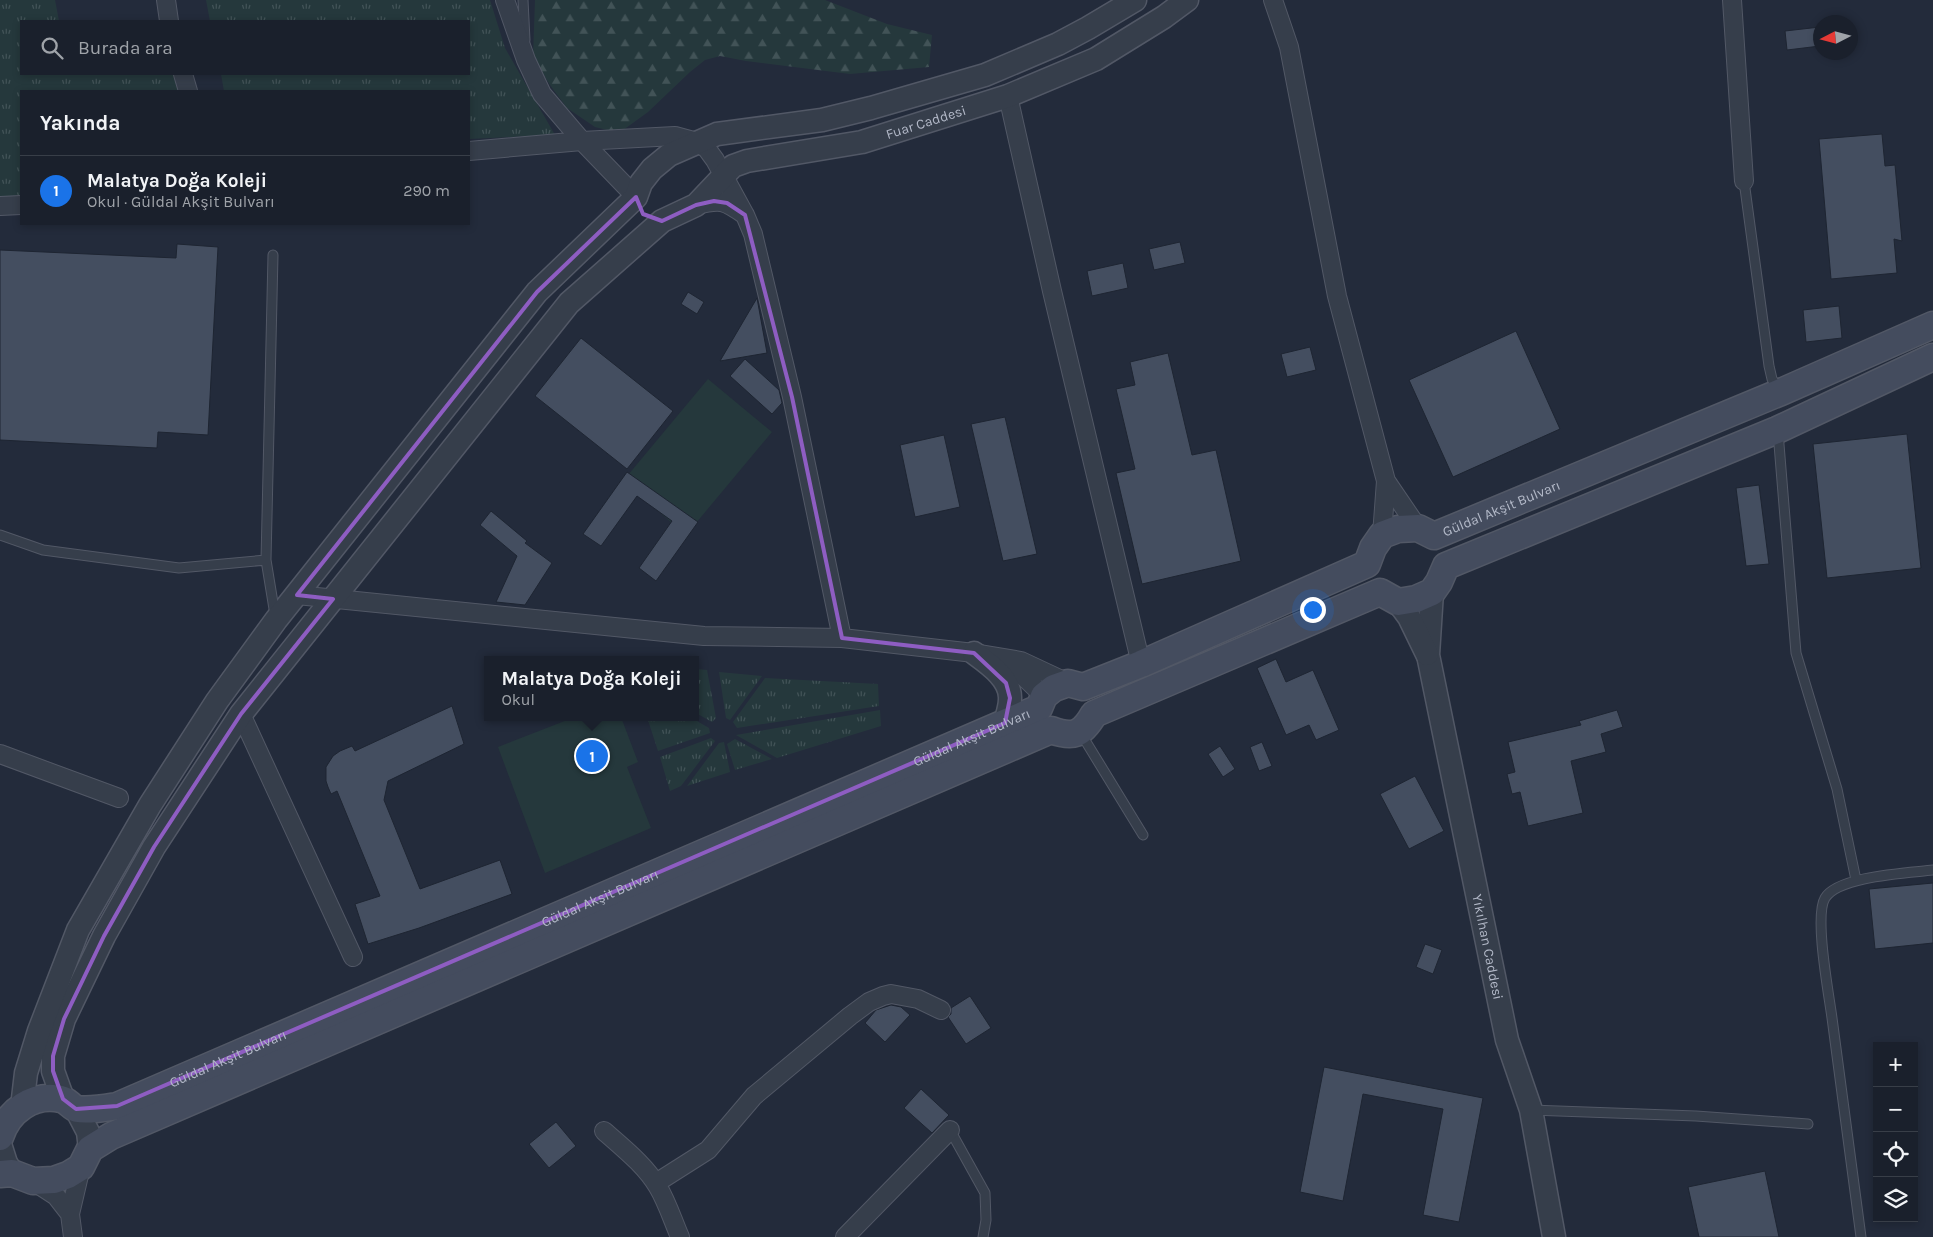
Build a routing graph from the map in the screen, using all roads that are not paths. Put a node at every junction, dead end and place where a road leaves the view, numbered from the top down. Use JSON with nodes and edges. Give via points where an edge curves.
{"nodes":[{"id":1,"x":166,"y":0,"type":"edge"},
{"id":2,"x":505,"y":0,"type":"edge"},
{"id":3,"x":523,"y":0,"type":"edge"},
{"id":4,"x":1134,"y":0,"type":"edge"},
{"id":5,"x":1187,"y":0,"type":"edge"},
{"id":6,"x":1274,"y":0,"type":"edge"},
{"id":7,"x":1732,"y":0,"type":"edge"},
{"id":8,"x":169,"y":20,"type":"edge"},
{"id":9,"x":526,"y":60,"type":"junction"},
{"id":10,"x":183,"y":75,"type":"edge"},
{"id":11,"x":188,"y":90,"type":"edge"},
{"id":12,"x":1008,"y":96,"type":"junction"},
{"id":13,"x":582,"y":141,"type":"junction"},
{"id":14,"x":698,"y":142,"type":"junction"},
{"id":15,"x":470,"y":151,"type":"edge"},
{"id":16,"x":724,"y":174,"type":"junction"},
{"id":17,"x":1744,"y":181,"type":"joint"},
{"id":18,"x":636,"y":197,"type":"junction"},
{"id":19,"x":696,"y":204,"type":"junction"},
{"id":20,"x":20,"y":205,"type":"edge"},
{"id":21,"x":0,"y":206,"type":"edge"},
{"id":22,"x":745,"y":215,"type":"junction"},
{"id":23,"x":662,"y":221,"type":"junction"},
{"id":24,"x":273,"y":255,"type":"dead end"},
{"id":25,"x":1933,"y":325,"type":"edge"},
{"id":26,"x":1933,"y":357,"type":"edge"},
{"id":27,"x":1781,"y":392,"type":"junction"},
{"id":28,"x":1777,"y":430,"type":"junction"},
{"id":29,"x":1386,"y":481,"type":"junction"},
{"id":30,"x":1426,"y":532,"type":"junction"},
{"id":31,"x":0,"y":535,"type":"edge"},
{"id":32,"x":1382,"y":535,"type":"junction"},
{"id":33,"x":266,"y":560,"type":"junction"},
{"id":34,"x":1367,"y":564,"type":"junction"},
{"id":35,"x":1446,"y":566,"type":"junction"},
{"id":36,"x":1432,"y":592,"type":"junction"},
{"id":37,"x":297,"y":595,"type":"junction"},
{"id":38,"x":1389,"y":597,"type":"junction"},
{"id":39,"x":333,"y":598,"type":"junction"},
{"id":40,"x":276,"y":620,"type":"junction"},
{"id":41,"x":842,"y":638,"type":"junction"},
{"id":42,"x":974,"y":653,"type":"junction"},
{"id":43,"x":1428,"y":655,"type":"junction"},
{"id":44,"x":996,"y":657,"type":"junction"},
{"id":45,"x":1141,"y":664,"type":"junction"},
{"id":46,"x":1076,"y":685,"type":"junction"},
{"id":47,"x":1045,"y":711,"type":"junction"},
{"id":48,"x":241,"y":714,"type":"junction"},
{"id":49,"x":1005,"y":723,"type":"junction"},
{"id":50,"x":1087,"y":723,"type":"junction"},
{"id":51,"x":0,"y":754,"type":"edge"},
{"id":52,"x":119,"y":798,"type":"dead end"},
{"id":53,"x":1142,"y":835,"type":"dead end"},
{"id":54,"x":1933,"y":870,"type":"edge"},
{"id":55,"x":1856,"y":880,"type":"junction"},
{"id":56,"x":353,"y":957,"type":"dead end"},
{"id":57,"x":941,"y":1010,"type":"dead end"},
{"id":58,"x":70,"y":1104,"type":"junction"},
{"id":59,"x":22,"y":1107,"type":"junction"},
{"id":60,"x":1531,"y":1110,"type":"junction"},
{"id":61,"x":1808,"y":1124,"type":"dead end"},
{"id":62,"x":950,"y":1130,"type":"joint"},
{"id":63,"x":604,"y":1131,"type":"dead end"},
{"id":64,"x":0,"y":1137,"type":"edge"},
{"id":65,"x":0,"y":1144,"type":"edge"},
{"id":66,"x":86,"y":1158,"type":"junction"},
{"id":67,"x":15,"y":1176,"type":"edge"},
{"id":68,"x":656,"y":1183,"type":"junction"},
{"id":69,"x":70,"y":1214,"type":"junction"},
{"id":70,"x":73,"y":1237,"type":"edge"},
{"id":71,"x":680,"y":1237,"type":"edge"},
{"id":72,"x":845,"y":1237,"type":"edge"},
{"id":73,"x":983,"y":1237,"type":"edge"},
{"id":74,"x":1554,"y":1237,"type":"edge"},
{"id":75,"x":1861,"y":1237,"type":"edge"}],
"edges":[{"from":1,"to":8,"type":"street"},
{"from":2,"to":9,"type":"street"},
{"from":3,"to":9,"type":"lane"},
{"from":4,"to":14,"type":"street","via":[[1058,44],[985,75],[822,120],[717,134]]},
{"from":5,"to":12,"type":"street","name":"Fuar Caddesi","via":[[1096,59]]},
{"from":6,"to":29,"type":"street","via":[[1289,47],[1337,296]]},
{"from":7,"to":17,"type":"street"},
{"from":9,"to":13,"type":"street","via":[[542,94]]},
{"from":10,"to":11,"type":"street"},
{"from":12,"to":16,"type":"street","name":"Fuar Caddesi","via":[[862,142],[747,161],[733,166]]},
{"from":12,"to":45,"type":"street"},
{"from":13,"to":14,"type":"street","via":[[675,136]]},
{"from":13,"to":15,"type":"street"},
{"from":13,"to":18,"type":"street"},
{"from":14,"to":16,"type":"street"},
{"from":14,"to":18,"type":"street","via":[[669,155],[652,170],[641,183]]},
{"from":16,"to":19,"type":"street","name":"Fuar Caddesi"},
{"from":16,"to":22,"type":"street"},
{"from":17,"to":27,"type":"lane","via":[[1769,366]]},
{"from":18,"to":23,"type":"street","via":[[643,214]]},
{"from":18,"to":37,"type":"street","via":[[537,292]]},
{"from":19,"to":22,"type":"street","via":[[727,202]]},
{"from":19,"to":23,"type":"street","name":"Fuar Caddesi"},
{"from":20,"to":21,"type":"street"},
{"from":22,"to":41,"type":"street","via":[[753,234],[792,396]]},
{"from":23,"to":39,"type":"street","name":"Fuar Caddesi","via":[[569,303]]},
{"from":24,"to":33,"type":"lane"},
{"from":25,"to":27,"type":"main road","name":"Güldal Akşit Bulvarı"},
{"from":26,"to":28,"type":"main road"},
{"from":27,"to":30,"type":"main road","name":"Güldal Akşit Bulvarı"},
{"from":28,"to":35,"type":"main road"},
{"from":28,"to":55,"type":"lane","via":[[1796,653],[1837,789]]},
{"from":29,"to":30,"type":"street"},
{"from":29,"to":32,"type":"street"},
{"from":30,"to":32,"type":"main road","name":"Güldal Akşit Bulvarı","via":[[1398,529]]},
{"from":30,"to":35,"type":"street","via":[[1441,550]]},
{"from":31,"to":33,"type":"lane","via":[[43,550],[179,568]]},
{"from":32,"to":34,"type":"main road"},
{"from":33,"to":40,"type":"lane"},
{"from":34,"to":38,"type":"street","via":[[1372,579]]},
{"from":34,"to":45,"type":"main road","name":"Güldal Akşit Bulvarı"},
{"from":35,"to":36,"type":"main road"},
{"from":36,"to":38,"type":"main road","name":"Güldal Akşit Bulvarı","via":[[1416,599]]},
{"from":36,"to":43,"type":"street","name":"Yıkılhan Caddesi"},
{"from":37,"to":39,"type":"street"},
{"from":37,"to":40,"type":"street"},
{"from":38,"to":43,"type":"street","name":"Yıkılhan Caddesi","via":[[1409,617]]},
{"from":38,"to":50,"type":"main road","name":"Güldal Akşit Bulvarı"},
{"from":39,"to":41,"type":"street","via":[[704,636]]},
{"from":39,"to":48,"type":"street","name":"Fuar Caddesi"},
{"from":40,"to":59,"type":"street","via":[[217,701],[155,797],[78,930],[39,1031],[26,1073]]},
{"from":41,"to":42,"type":"street"},
{"from":42,"to":44,"type":"street"},
{"from":42,"to":49,"type":"street","via":[[1006,683],[1010,698]]},
{"from":43,"to":60,"type":"street","name":"Yıkılhan Caddesi","via":[[1507,1040]]},
{"from":44,"to":46,"type":"street","via":[[1021,661]]},
{"from":44,"to":47,"type":"street","via":[[1020,673]]},
{"from":45,"to":46,"type":"main road","name":"Güldal Akşit Bulvarı"},
{"from":46,"to":47,"type":"main road","name":"Güldal Akşit Bulvarı","via":[[1054,688]]},
{"from":46,"to":50,"type":"street","via":[[1091,699]]},
{"from":47,"to":49,"type":"main road","name":"Güldal Akşit Bulvarı"},
{"from":47,"to":50,"type":"main road","name":"Güldal Akşit Bulvarı","via":[[1066,735]]},
{"from":47,"to":66,"type":"main road","name":"Güldal Akşit Bulvarı","via":[[120,1132]]},
{"from":48,"to":56,"type":"street"},
{"from":48,"to":58,"type":"street","name":"Fuar Caddesi","via":[[154,847],[104,936],[64,1019],[53,1056],[53,1071]]},
{"from":49,"to":58,"type":"main road","name":"Güldal Akşit Bulvarı","via":[[117,1106],[99,1109]]},
{"from":50,"to":53,"type":"lane"},
{"from":51,"to":52,"type":"street"},
{"from":54,"to":55,"type":"lane"},
{"from":55,"to":75,"type":"lane","via":[[1843,883],[1826,896],[1822,904],[1822,933]]},
{"from":57,"to":68,"type":"street","via":[[918,999],[898,995],[883,996],[869,1002],[754,1096],[708,1150]]},
{"from":58,"to":59,"type":"main road","name":"Güldal Akşit Bulvarı","via":[[48,1097]]},
{"from":58,"to":66,"type":"street","name":"Fuar Caddesi","via":[[88,1132]]},
{"from":59,"to":64,"type":"main road","name":"Güldal Akşit Bulvarı","via":[[10,1116]]},
{"from":60,"to":61,"type":"lane"},
{"from":60,"to":74,"type":"street","name":"Yıkılhan Caddesi"},
{"from":62,"to":72,"type":"street"},
{"from":62,"to":73,"type":"lane","via":[[985,1193]]},
{"from":63,"to":68,"type":"street"},
{"from":65,"to":67,"type":"street","via":[[6,1163]]},
{"from":66,"to":67,"type":"main road","name":"Güldal Akşit Bulvarı","via":[[68,1175],[54,1180]]},
{"from":66,"to":69,"type":"street"},
{"from":67,"to":69,"type":"street","via":[[56,1196]]},
{"from":68,"to":71,"type":"street"},
{"from":69,"to":70,"type":"street"}]}
